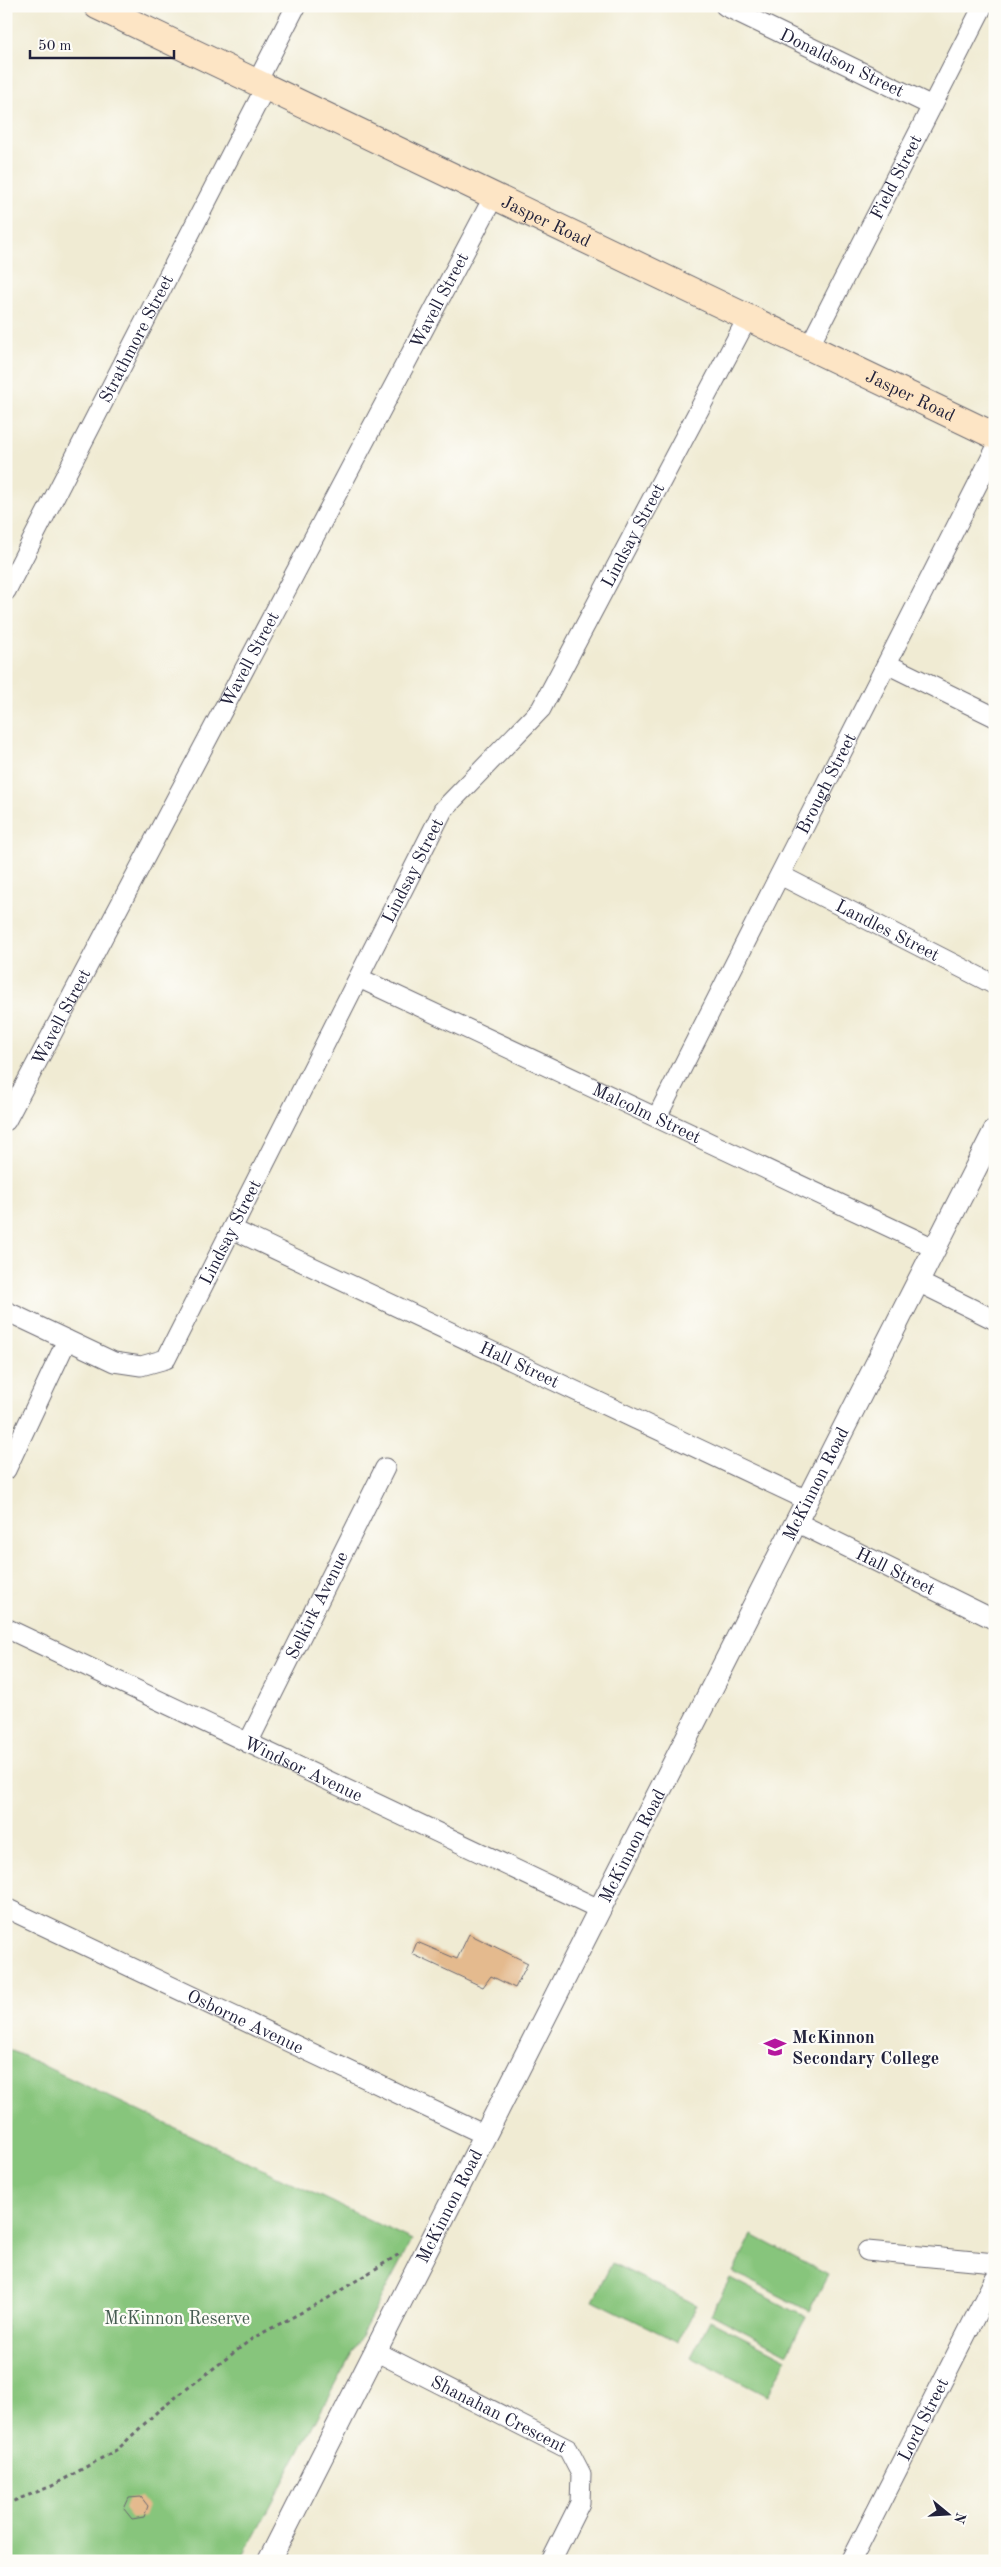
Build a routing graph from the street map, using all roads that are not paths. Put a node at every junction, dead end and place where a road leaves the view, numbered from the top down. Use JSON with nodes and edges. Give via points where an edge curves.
{"nodes":[{"id":1,"x":98,"y":6,"type":"edge"},
{"id":2,"x":296,"y":6,"type":"edge"},
{"id":3,"x":725,"y":6,"type":"edge"},
{"id":4,"x":983,"y":6,"type":"edge"},
{"id":5,"x":261,"y":84,"type":"junction"},
{"id":6,"x":932,"y":106,"type":"junction"},
{"id":7,"x":494,"y":196,"type":"junction"},
{"id":8,"x":748,"y":317,"type":"junction"},
{"id":9,"x":809,"y":347,"type":"junction"},
{"id":10,"x":995,"y":436,"type":"edge"},
{"id":11,"x":995,"y":450,"type":"edge"},
{"id":12,"x":6,"y":591,"type":"edge"},
{"id":13,"x":887,"y":664,"type":"junction"},
{"id":14,"x":995,"y":717,"type":"edge"},
{"id":15,"x":780,"y":875,"type":"junction"},
{"id":16,"x":359,"y":978,"type":"junction"},
{"id":17,"x":995,"y":985,"type":"edge"},
{"id":18,"x":657,"y":1118,"type":"junction"},
{"id":19,"x":6,"y":1121,"type":"edge"},
{"id":20,"x":995,"y":1130,"type":"edge"},
{"id":21,"x":232,"y":1229,"type":"junction"},
{"id":22,"x":934,"y":1248,"type":"junction"},
{"id":23,"x":918,"y":1282,"type":"junction"},
{"id":24,"x":6,"y":1311,"type":"edge"},
{"id":25,"x":995,"y":1320,"type":"edge"},
{"id":26,"x":67,"y":1340,"type":"junction"},
{"id":27,"x":385,"y":1468,"type":"dead end"},
{"id":28,"x":6,"y":1470,"type":"edge"},
{"id":29,"x":807,"y":1500,"type":"junction"},
{"id":30,"x":796,"y":1522,"type":"junction"},
{"id":31,"x":995,"y":1620,"type":"edge"},
{"id":32,"x":6,"y":1628,"type":"edge"},
{"id":33,"x":248,"y":1742,"type":"junction"},
{"id":34,"x":6,"y":1908,"type":"edge"},
{"id":35,"x":599,"y":1909,"type":"junction"},
{"id":36,"x":485,"y":2134,"type":"junction"},
{"id":37,"x":867,"y":2251,"type":"dead end"},
{"id":38,"x":995,"y":2263,"type":"edge"},
{"id":39,"x":995,"y":2278,"type":"edge"},
{"id":40,"x":375,"y":2351,"type":"junction"},
{"id":41,"x":269,"y":2561,"type":"edge"},
{"id":42,"x":551,"y":2561,"type":"edge"},
{"id":43,"x":851,"y":2561,"type":"edge"}],
"edges":[{"from":1,"to":5,"type":"main road","name":"Jasper Road"},
{"from":2,"to":5,"type":"street","name":"Strathmore Street"},
{"from":3,"to":6,"type":"street","name":"Donaldson Street"},
{"from":4,"to":6,"type":"street","name":"Field Street"},
{"from":5,"to":7,"type":"main road","name":"Jasper Road"},
{"from":5,"to":12,"type":"street","name":"Strathmore Street"},
{"from":6,"to":9,"type":"street","name":"Field Street"},
{"from":7,"to":8,"type":"main road","name":"Jasper Road"},
{"from":7,"to":19,"type":"street","name":"Wavell Street"},
{"from":8,"to":9,"type":"main road","name":"Jasper Road"},
{"from":8,"to":16,"type":"street","name":"Lindsay Street","via":[[541,709],[443,810]]},
{"from":9,"to":10,"type":"main road","name":"Jasper Road"},
{"from":11,"to":13,"type":"street","name":"Brough Street"},
{"from":13,"to":14,"type":"street"},
{"from":13,"to":15,"type":"street","name":"Brough Street"},
{"from":15,"to":17,"type":"street","name":"Landles Street"},
{"from":15,"to":18,"type":"street","name":"Brough Street"},
{"from":16,"to":18,"type":"street","name":"Malcolm Street"},
{"from":16,"to":21,"type":"street","name":"Lindsay Street"},
{"from":18,"to":22,"type":"street","name":"Malcolm Street"},
{"from":20,"to":22,"type":"street","name":"McKinnon Road"},
{"from":21,"to":26,"type":"street","name":"Lindsay Street","via":[[166,1359],[140,1366],[114,1362]]},
{"from":21,"to":29,"type":"street","name":"Hall Street"},
{"from":22,"to":23,"type":"street","name":"McKinnon Road"},
{"from":23,"to":25,"type":"street"},
{"from":23,"to":29,"type":"street","name":"McKinnon Road"},
{"from":24,"to":26,"type":"street","name":"Lindsay Street"},
{"from":26,"to":28,"type":"street"},
{"from":27,"to":33,"type":"street","name":"Selkirk Avenue"},
{"from":29,"to":30,"type":"street","name":"McKinnon Road"},
{"from":30,"to":31,"type":"street","name":"Hall Street"},
{"from":30,"to":35,"type":"street","name":"McKinnon Road"},
{"from":32,"to":33,"type":"street","name":"Windsor Avenue"},
{"from":33,"to":35,"type":"street","name":"Windsor Avenue"},
{"from":34,"to":36,"type":"street","name":"Osborne Avenue"},
{"from":35,"to":36,"type":"street","name":"McKinnon Road"},
{"from":36,"to":40,"type":"street","name":"McKinnon Road"},
{"from":37,"to":38,"type":"street"},
{"from":39,"to":43,"type":"street","name":"Lord Street"},
{"from":40,"to":41,"type":"street","name":"McKinnon Road"},
{"from":40,"to":42,"type":"street","name":"Shanahan Crescent","via":[[568,2449],[581,2474],[580,2503]]}]}
